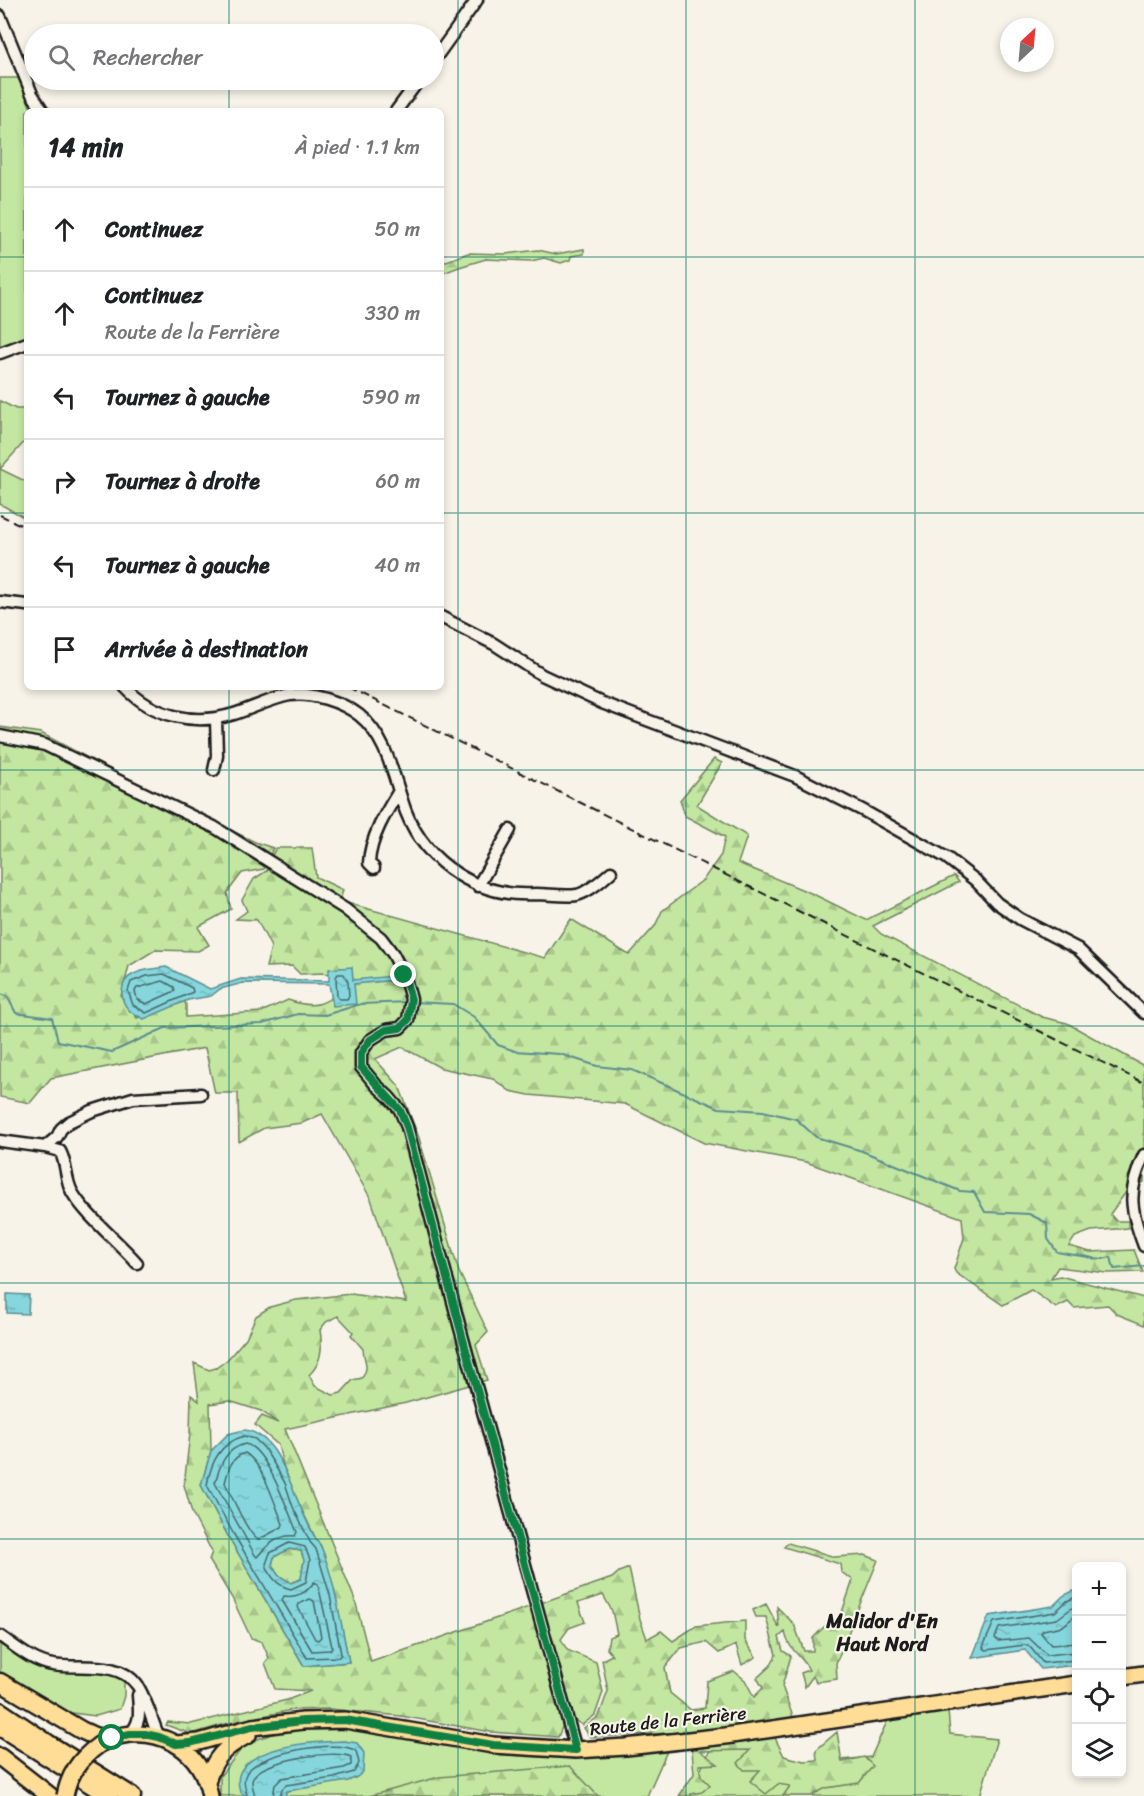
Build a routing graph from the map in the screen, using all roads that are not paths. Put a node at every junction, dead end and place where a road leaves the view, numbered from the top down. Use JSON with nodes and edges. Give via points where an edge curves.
{"nodes":[{"id":1,"x":477,"y":0,"type":"edge"},
{"id":2,"x":0,"y":16,"type":"edge"},
{"id":3,"x":444,"y":46,"type":"edge"},
{"id":4,"x":24,"y":74,"type":"edge"},
{"id":5,"x":30,"y":90,"type":"edge"},
{"id":6,"x":412,"y":90,"type":"edge"},
{"id":7,"x":41,"y":108,"type":"edge"},
{"id":8,"x":398,"y":108,"type":"edge"},
{"id":9,"x":24,"y":344,"type":"edge"},
{"id":10,"x":0,"y":353,"type":"edge"},
{"id":11,"x":0,"y":602,"type":"edge"},
{"id":12,"x":24,"y":605,"type":"edge"},
{"id":13,"x":444,"y":619,"type":"edge"},
{"id":14,"x":128,"y":690,"type":"edge"},
{"id":15,"x":216,"y":719,"type":"junction"},
{"id":16,"x":0,"y":736,"type":"edge"},
{"id":17,"x":214,"y":770,"type":"dead end"},
{"id":18,"x":399,"y":791,"type":"junction"},
{"id":19,"x":510,"y":830,"type":"dead end"},
{"id":20,"x":374,"y":868,"type":"dead end"},
{"id":21,"x":611,"y":872,"type":"dead end"},
{"id":22,"x":478,"y":886,"type":"junction"},
{"id":23,"x":1144,"y":1013,"type":"edge"},
{"id":24,"x":201,"y":1095,"type":"dead end"},
{"id":25,"x":0,"y":1141,"type":"edge"},
{"id":26,"x":45,"y":1147,"type":"junction"},
{"id":27,"x":1144,"y":1155,"type":"edge"},
{"id":28,"x":1144,"y":1246,"type":"edge"},
{"id":29,"x":137,"y":1263,"type":"dead end"},
{"id":30,"x":0,"y":1636,"type":"edge"},
{"id":31,"x":1144,"y":1674,"type":"edge"},
{"id":32,"x":1126,"y":1676,"type":"edge"},
{"id":33,"x":0,"y":1682,"type":"edge"},
{"id":34,"x":1072,"y":1685,"type":"edge"},
{"id":35,"x":138,"y":1686,"type":"junction"},
{"id":36,"x":0,"y":1711,"type":"edge"},
{"id":37,"x":0,"y":1727,"type":"edge"},
{"id":38,"x":264,"y":1727,"type":"junction"},
{"id":39,"x":130,"y":1734,"type":"junction"},
{"id":40,"x":159,"y":1737,"type":"junction"},
{"id":41,"x":108,"y":1739,"type":"junction"},
{"id":42,"x":176,"y":1744,"type":"junction"},
{"id":43,"x":576,"y":1750,"type":"junction"},
{"id":44,"x":0,"y":1757,"type":"edge"},
{"id":45,"x":208,"y":1789,"type":"edge"},
{"id":46,"x":50,"y":1796,"type":"edge"},
{"id":47,"x":65,"y":1796,"type":"edge"},
{"id":48,"x":109,"y":1796,"type":"edge"},
{"id":49,"x":132,"y":1796,"type":"edge"}],
"edges":[{"from":1,"to":3,"type":"street"},
{"from":2,"to":4,"type":"street"},
{"from":5,"to":7,"type":"street"},
{"from":6,"to":8,"type":"street"},
{"from":9,"to":10,"type":"street"},
{"from":11,"to":12,"type":"street"},
{"from":13,"to":23,"type":"street","via":[[542,675],[602,703],[795,776],[864,810],[947,858],[1020,919],[1078,949]]},
{"from":14,"to":15,"type":"street","via":[[159,712],[180,718]]},
{"from":15,"to":17,"type":"street"},
{"from":15,"to":18,"type":"street","via":[[293,695],[328,699],[359,715],[375,733]]},
{"from":16,"to":43,"type":"street","via":[[45,745],[214,827],[345,909],[381,938],[393,954],[404,975],[410,1003],[408,1020],[400,1028],[386,1030],[370,1040],[361,1053],[361,1067],[400,1110],[407,1127]]},
{"from":18,"to":20,"type":"street","via":[[369,855]]},
{"from":18,"to":22,"type":"street","via":[[407,815],[425,843],[465,881]]},
{"from":19,"to":22,"type":"street"},
{"from":21,"to":22,"type":"street","via":[[577,895],[522,896]]},
{"from":24,"to":26,"type":"street","via":[[133,1098],[92,1111],[69,1122]]},
{"from":25,"to":26,"type":"street"},
{"from":26,"to":29,"type":"street","via":[[60,1151],[67,1181],[79,1203]]},
{"from":27,"to":28,"type":"street","via":[[1131,1195],[1133,1217]]},
{"from":30,"to":35,"type":"street","via":[[31,1657],[52,1665],[114,1669]]},
{"from":31,"to":32,"type":"main road"},
{"from":33,"to":41,"type":"highway","via":[[81,1730]]},
{"from":34,"to":43,"type":"main road","name":"Route de la Ferrière","via":[[725,1736]]},
{"from":35,"to":39,"type":"street","via":[[140,1719]]},
{"from":35,"to":40,"type":"street"},
{"from":36,"to":49,"type":"highway"},
{"from":37,"to":48,"type":"highway"},
{"from":38,"to":42,"type":"main road","name":"Route de la Ferrière"},
{"from":38,"to":43,"type":"main road","name":"Route de la Ferrière","via":[[345,1720],[493,1745]]},
{"from":38,"to":45,"type":"main road","name":"Route de la Ferrière","via":[[223,1750],[212,1767]]},
{"from":39,"to":40,"type":"main road"},
{"from":39,"to":41,"type":"main road"},
{"from":40,"to":42,"type":"main road"},
{"from":41,"to":47,"type":"main road","bridge":true,"via":[[81,1760]]},
{"from":42,"to":45,"type":"main road","via":[[200,1768]]},
{"from":44,"to":46,"type":"highway"}]}
